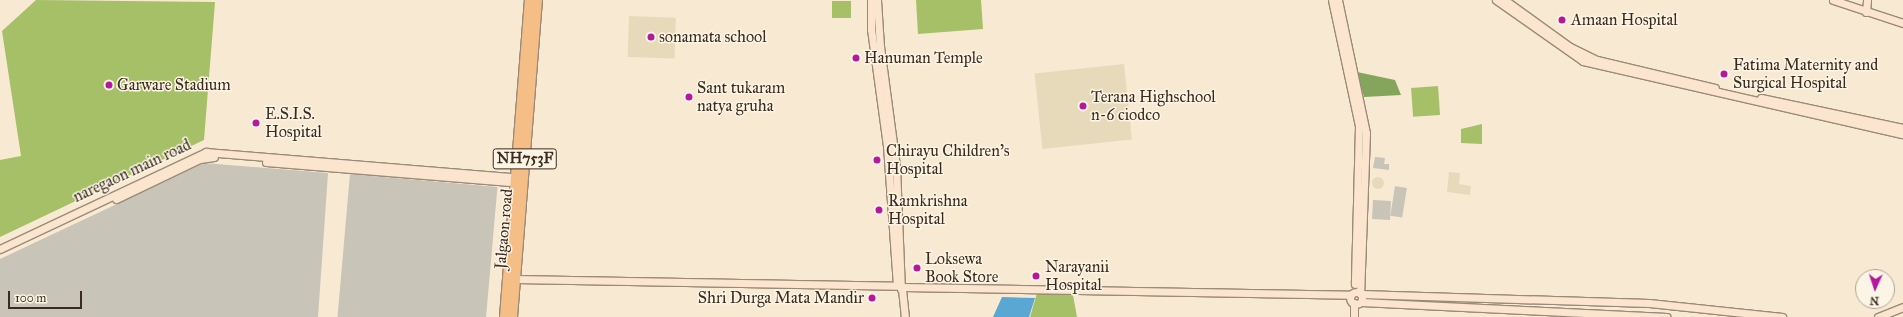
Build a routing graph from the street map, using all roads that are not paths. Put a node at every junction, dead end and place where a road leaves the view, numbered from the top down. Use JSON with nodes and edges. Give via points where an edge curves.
{"nodes":[{"id":1,"x":530,"y":0,"type":"edge"},
{"id":2,"x":538,"y":0,"type":"edge"},
{"id":3,"x":871,"y":0,"type":"edge"},
{"id":4,"x":877,"y":0,"type":"edge"},
{"id":5,"x":1332,"y":0,"type":"edge"},
{"id":6,"x":1338,"y":0,"type":"edge"},
{"id":7,"x":1496,"y":0,"type":"edge"},
{"id":8,"x":1505,"y":0,"type":"edge"},
{"id":9,"x":1832,"y":0,"type":"edge"},
{"id":10,"x":1867,"y":0,"type":"edge"},
{"id":11,"x":1851,"y":4,"type":"edge"},
{"id":12,"x":1866,"y":12,"type":"junction"},
{"id":13,"x":1903,"y":23,"type":"edge"},
{"id":14,"x":1903,"y":128,"type":"edge"},
{"id":15,"x":1903,"y":134,"type":"edge"},
{"id":16,"x":520,"y":181,"type":"junction"},
{"id":17,"x":0,"y":249,"type":"edge"},
{"id":18,"x":0,"y":254,"type":"edge"},
{"id":19,"x":515,"y":279,"type":"junction"},
{"id":20,"x":900,"y":287,"type":"junction"},
{"id":21,"x":1357,"y":294,"type":"junction"},
{"id":22,"x":1358,"y":303,"type":"junction"},
{"id":23,"x":1903,"y":307,"type":"edge"},
{"id":24,"x":505,"y":317,"type":"edge"},
{"id":25,"x":512,"y":317,"type":"edge"},
{"id":26,"x":900,"y":317,"type":"edge"},
{"id":27,"x":905,"y":317,"type":"edge"},
{"id":28,"x":1354,"y":317,"type":"edge"},
{"id":29,"x":1358,"y":317,"type":"edge"},
{"id":30,"x":1668,"y":317,"type":"edge"},
{"id":31,"x":1782,"y":317,"type":"edge"},
{"id":32,"x":1878,"y":317,"type":"edge"}],
"edges":[{"from":1,"to":16,"type":"highway","name":"Jalgaon road","number":"NH753F"},
{"from":2,"to":16,"type":"highway","name":"Jalgaon road","number":"NH753F"},
{"from":3,"to":20,"type":"street","via":[[871,29],[887,146]]},
{"from":4,"to":20,"type":"street","via":[[880,46],[896,166]]},
{"from":5,"to":21,"type":"street","via":[[1356,100],[1361,146]]},
{"from":6,"to":21,"type":"street","via":[[1366,133]]},
{"from":7,"to":15,"type":"street","via":[[1583,61]]},
{"from":8,"to":14,"type":"street","via":[[1570,47],[1597,60]]},
{"from":9,"to":11,"type":"street"},
{"from":10,"to":12,"type":"street"},
{"from":11,"to":12,"type":"street"},
{"from":12,"to":13,"type":"street"},
{"from":16,"to":17,"type":"street","name":"naregaon main road","via":[[206,152]]},
{"from":16,"to":18,"type":"street","name":"naregaon main road","via":[[206,157]]},
{"from":16,"to":19,"type":"highway","name":"Jalgaon road","number":"NH753F"},
{"from":16,"to":24,"type":"highway","name":"Jalgaon road","number":"NH753F"},
{"from":19,"to":20,"type":"street"},
{"from":19,"to":25,"type":"highway","name":"Jalgaon road","number":"NH753F"},
{"from":20,"to":21,"type":"street"},
{"from":20,"to":26,"type":"street"},
{"from":20,"to":27,"type":"street"},
{"from":21,"to":22,"type":"street"},
{"from":21,"to":22,"type":"street"},
{"from":21,"to":31,"type":"street","via":[[1649,303]]},
{"from":22,"to":28,"type":"street"},
{"from":22,"to":29,"type":"street"},
{"from":22,"to":30,"type":"street"},
{"from":23,"to":32,"type":"street"}]}
